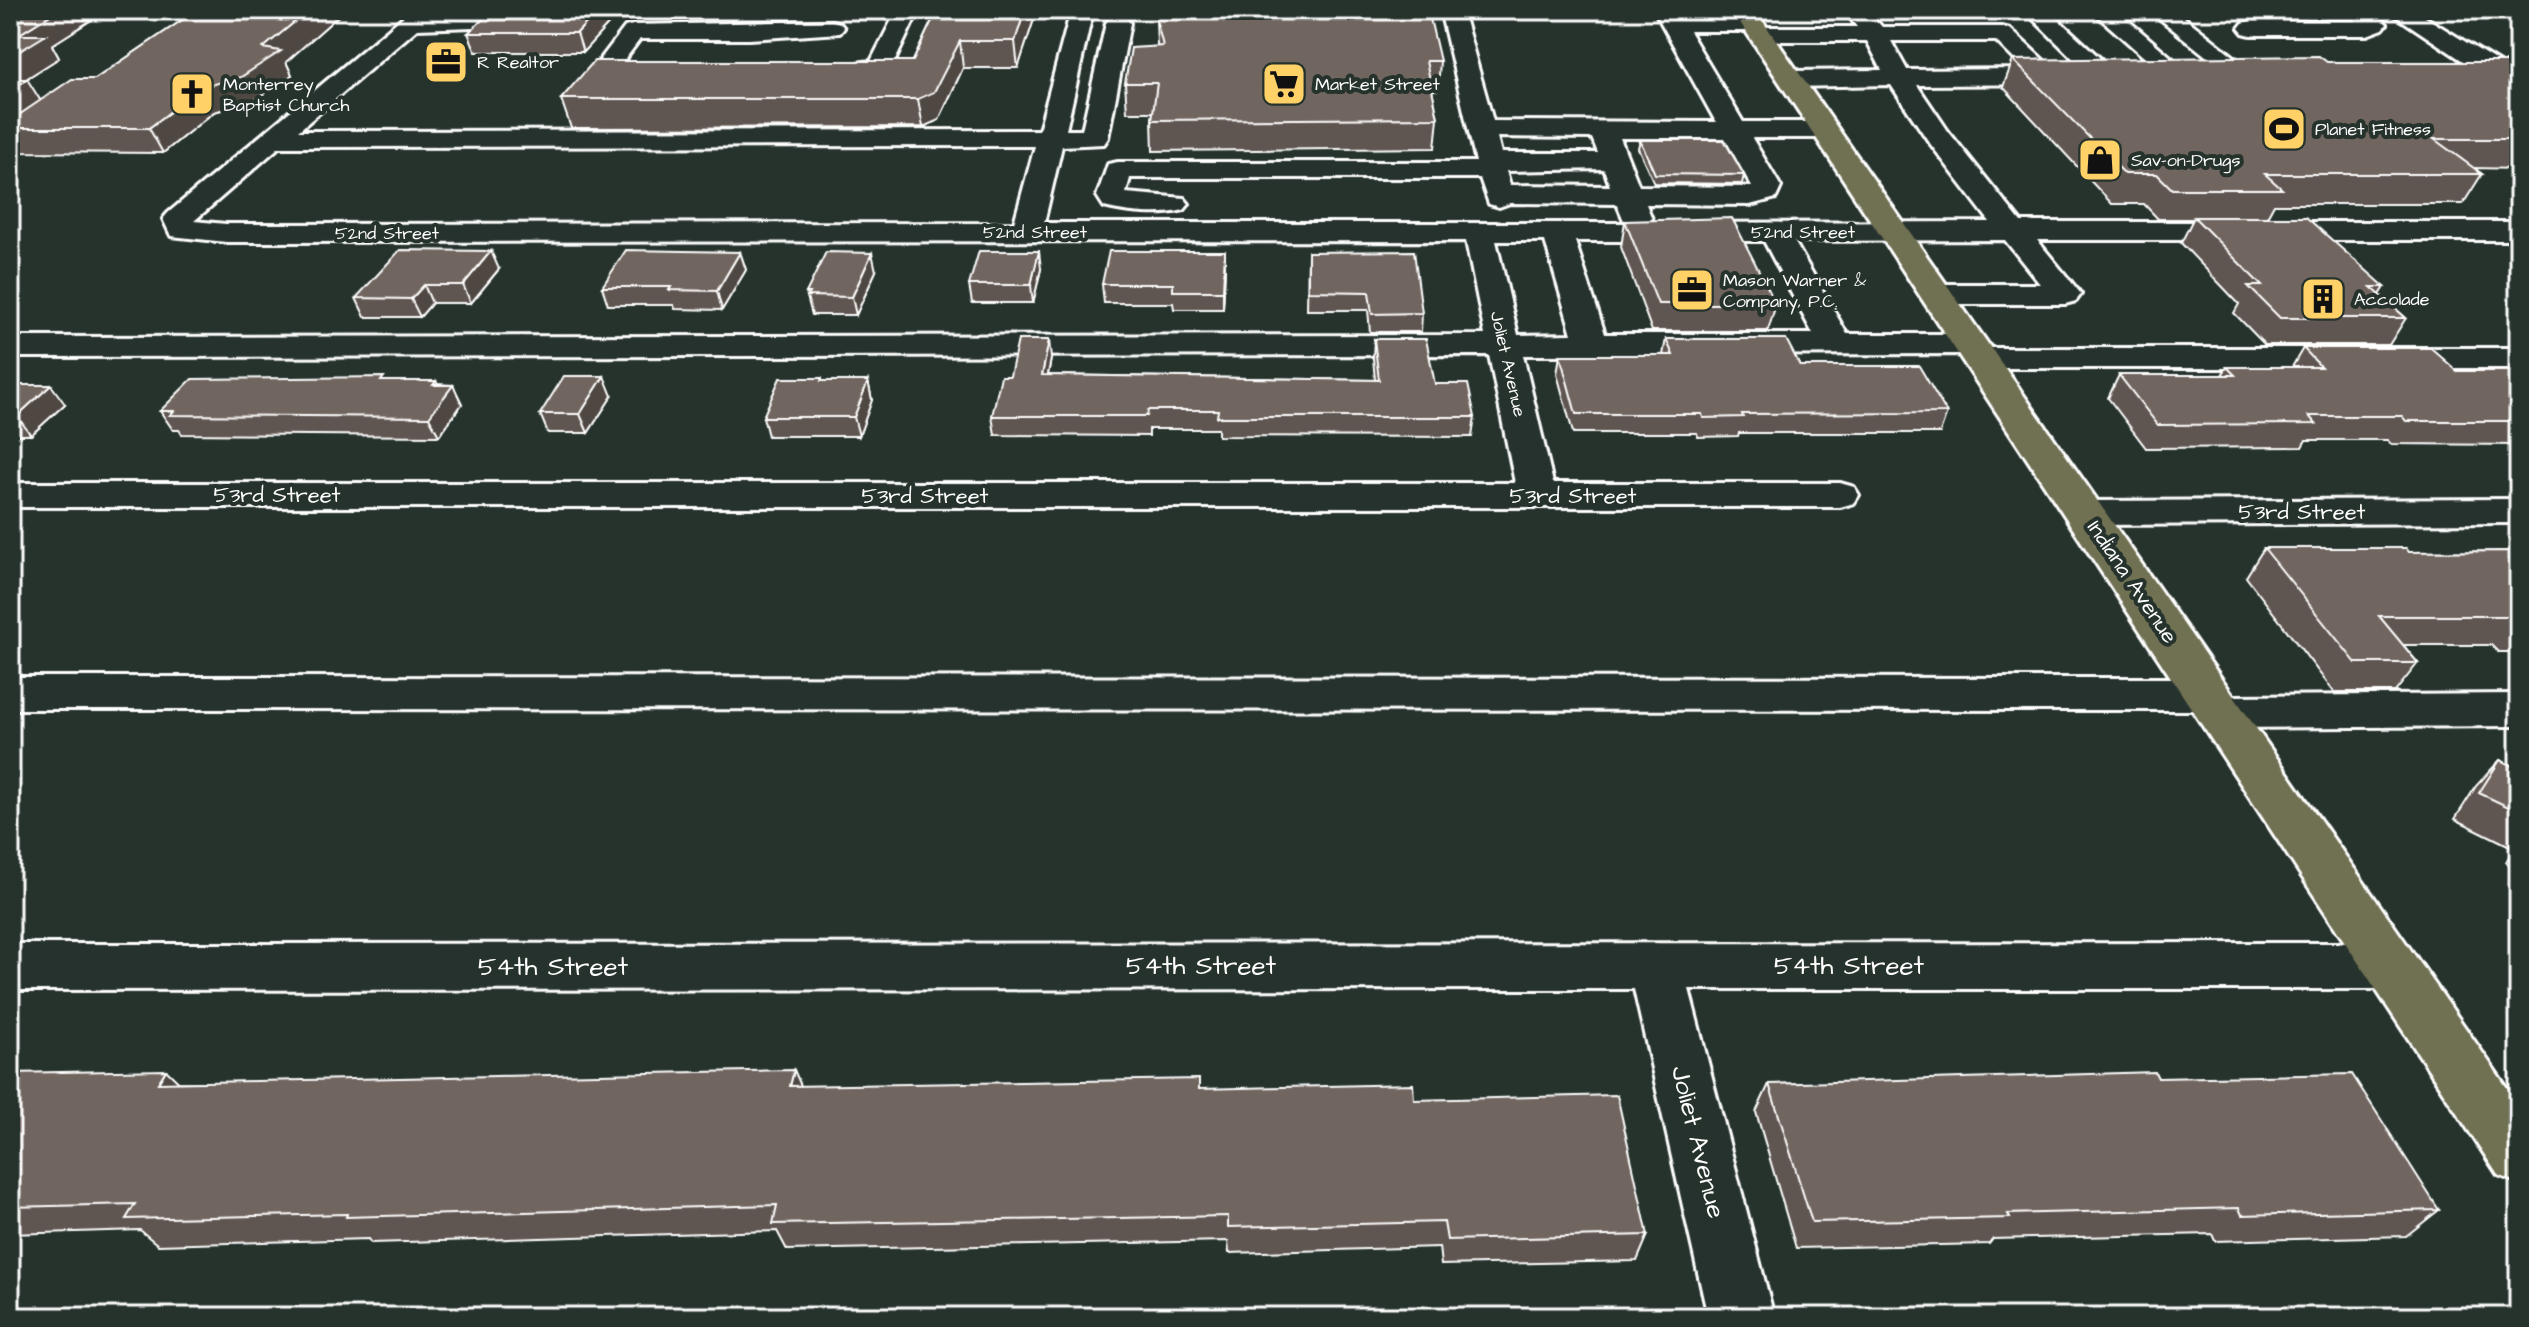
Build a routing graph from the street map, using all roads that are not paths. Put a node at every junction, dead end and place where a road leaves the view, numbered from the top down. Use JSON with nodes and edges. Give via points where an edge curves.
{"nodes":[{"id":1,"x":479,"y":10,"type":"edge"},
{"id":2,"x":908,"y":10,"type":"edge"},
{"id":3,"x":1451,"y":10,"type":"edge"},
{"id":4,"x":1855,"y":10,"type":"edge"},
{"id":5,"x":2035,"y":10,"type":"edge"},
{"id":6,"x":2102,"y":10,"type":"edge"},
{"id":7,"x":2160,"y":10,"type":"edge"},
{"id":8,"x":2227,"y":10,"type":"edge"},
{"id":9,"x":2356,"y":10,"type":"edge"},
{"id":10,"x":2398,"y":10,"type":"edge"},
{"id":11,"x":418,"y":16,"type":"edge"},
{"id":12,"x":1080,"y":16,"type":"edge"},
{"id":13,"x":1669,"y":17,"type":"edge"},
{"id":14,"x":837,"y":19,"type":"edge"},
{"id":15,"x":637,"y":21,"type":"edge"},
{"id":16,"x":1752,"y":23,"type":"edge"},
{"id":17,"x":2251,"y":28,"type":"junction"},
{"id":18,"x":758,"y":30,"type":"junction"},
{"id":19,"x":695,"y":32,"type":"junction"},
{"id":20,"x":1875,"y":34,"type":"junction"},
{"id":21,"x":743,"y":52,"type":"dead end"},
{"id":22,"x":2283,"y":52,"type":"dead end"},
{"id":23,"x":2437,"y":73,"type":"edge"},
{"id":24,"x":2508,"y":73,"type":"edge"},
{"id":25,"x":2046,"y":76,"type":"junction"},
{"id":26,"x":2105,"y":76,"type":"junction"},
{"id":27,"x":2180,"y":76,"type":"junction"},
{"id":28,"x":2246,"y":76,"type":"junction"},
{"id":29,"x":2274,"y":76,"type":"edge"},
{"id":30,"x":1897,"y":78,"type":"junction"},
{"id":31,"x":1791,"y":79,"type":"junction"},
{"id":32,"x":1483,"y":129,"type":"junction"},
{"id":33,"x":1603,"y":130,"type":"junction"},
{"id":34,"x":1736,"y":130,"type":"junction"},
{"id":35,"x":1825,"y":130,"type":"junction"},
{"id":36,"x":1050,"y":138,"type":"junction"},
{"id":37,"x":1094,"y":138,"type":"junction"},
{"id":38,"x":272,"y":139,"type":"junction"},
{"id":39,"x":1615,"y":161,"type":"junction"},
{"id":40,"x":1118,"y":170,"type":"junction"},
{"id":41,"x":1628,"y":194,"type":"junction"},
{"id":42,"x":1491,"y":199,"type":"junction"},
{"id":43,"x":1205,"y":204,"type":"dead end"},
{"id":44,"x":2519,"y":231,"type":"edge"},
{"id":45,"x":1027,"y":232,"type":"junction"},
{"id":46,"x":1557,"y":232,"type":"junction"},
{"id":47,"x":1643,"y":232,"type":"junction"},
{"id":48,"x":1774,"y":232,"type":"junction"},
{"id":49,"x":1895,"y":232,"type":"junction"},
{"id":50,"x":2014,"y":232,"type":"junction"},
{"id":51,"x":1936,"y":294,"type":"junction"},
{"id":52,"x":1835,"y":343,"type":"junction"},
{"id":53,"x":1504,"y":345,"type":"junction"},
{"id":54,"x":1592,"y":345,"type":"junction"},
{"id":55,"x":10,"y":347,"type":"edge"},
{"id":56,"x":1975,"y":351,"type":"junction"},
{"id":57,"x":2519,"y":358,"type":"edge"},
{"id":58,"x":10,"y":495,"type":"edge"},
{"id":59,"x":1840,"y":495,"type":"dead end"},
{"id":60,"x":1537,"y":496,"type":"junction"},
{"id":61,"x":2519,"y":511,"type":"edge"},
{"id":62,"x":2085,"y":513,"type":"junction"},
{"id":63,"x":10,"y":693,"type":"edge"},
{"id":64,"x":2213,"y":703,"type":"junction"},
{"id":65,"x":2519,"y":710,"type":"edge"},
{"id":66,"x":1656,"y":966,"type":"junction"},
{"id":67,"x":2391,"y":966,"type":"junction"},
{"id":68,"x":10,"y":967,"type":"edge"},
{"id":69,"x":2519,"y":1155,"type":"edge"},
{"id":70,"x":1741,"y":1317,"type":"edge"}],
"edges":[{"from":1,"to":11,"type":"street","via":[[466,22]]},
{"from":2,"to":14,"type":"street","via":[[875,70],[805,73]]},
{"from":3,"to":32,"type":"street","name":"Joliet Avenue"},
{"from":4,"to":20,"type":"street"},
{"from":5,"to":26,"type":"street"},
{"from":6,"to":27,"type":"street"},
{"from":7,"to":28,"type":"street"},
{"from":8,"to":17,"type":"street"},
{"from":9,"to":17,"type":"street","via":[[2375,24]]},
{"from":10,"to":24,"type":"street"},
{"from":11,"to":38,"type":"street"},
{"from":12,"to":36,"type":"street"},
{"from":12,"to":37,"type":"street","via":[[1130,23]]},
{"from":13,"to":16,"type":"street"},
{"from":13,"to":34,"type":"street"},
{"from":14,"to":18,"type":"street"},
{"from":15,"to":19,"type":"street"},
{"from":15,"to":19,"type":"street","via":[[602,73],[672,66]]},
{"from":16,"to":20,"type":"street"},
{"from":16,"to":31,"type":"main road","name":"Indiana Avenue"},
{"from":17,"to":22,"type":"street"},
{"from":18,"to":19,"type":"street"},
{"from":18,"to":21,"type":"street"},
{"from":20,"to":25,"type":"street","via":[[1998,24]]},
{"from":20,"to":30,"type":"street"},
{"from":23,"to":24,"type":"street"},
{"from":25,"to":26,"type":"street"},
{"from":25,"to":30,"type":"street"},
{"from":26,"to":27,"type":"street"},
{"from":27,"to":28,"type":"street"},
{"from":28,"to":29,"type":"street"},
{"from":30,"to":31,"type":"street"},
{"from":30,"to":50,"type":"street"},
{"from":31,"to":35,"type":"main road","name":"Indiana Avenue"},
{"from":32,"to":33,"type":"street"},
{"from":32,"to":42,"type":"street","name":"Joliet Avenue"},
{"from":33,"to":34,"type":"street","via":[[1674,139]]},
{"from":33,"to":39,"type":"street"},
{"from":34,"to":35,"type":"street"},
{"from":34,"to":41,"type":"street","via":[[1766,192]]},
{"from":35,"to":49,"type":"main road","name":"Indiana Avenue"},
{"from":36,"to":37,"type":"street"},
{"from":36,"to":38,"type":"street"},
{"from":36,"to":45,"type":"street"},
{"from":37,"to":40,"type":"street","via":[[1122,153]]},
{"from":38,"to":45,"type":"street","name":"52nd Street","via":[[178,219],[182,230]]},
{"from":39,"to":41,"type":"street"},
{"from":39,"to":42,"type":"street"},
{"from":40,"to":42,"type":"street"},
{"from":40,"to":43,"type":"street","via":[[1114,201]]},
{"from":41,"to":42,"type":"street"},
{"from":41,"to":47,"type":"street"},
{"from":42,"to":45,"type":"street","name":"52nd Street"},
{"from":42,"to":46,"type":"street","name":"52nd Street"},
{"from":42,"to":53,"type":"street","name":"Joliet Avenue"},
{"from":44,"to":50,"type":"street","name":"52nd Street"},
{"from":46,"to":47,"type":"street","name":"52nd Street"},
{"from":46,"to":54,"type":"street"},
{"from":47,"to":48,"type":"street","name":"52nd Street"},
{"from":48,"to":49,"type":"street","name":"52nd Street"},
{"from":48,"to":52,"type":"street"},
{"from":49,"to":50,"type":"street","name":"52nd Street"},
{"from":49,"to":51,"type":"main road","name":"Indiana Avenue"},
{"from":50,"to":51,"type":"street","via":[[2065,294]]},
{"from":51,"to":56,"type":"main road","name":"Indiana Avenue"},
{"from":52,"to":54,"type":"street"},
{"from":52,"to":56,"type":"street"},
{"from":53,"to":54,"type":"street"},
{"from":53,"to":55,"type":"street"},
{"from":53,"to":60,"type":"street","name":"Joliet Avenue"},
{"from":56,"to":57,"type":"street"},
{"from":56,"to":62,"type":"main road","name":"Indiana Avenue"},
{"from":58,"to":60,"type":"street","name":"53rd Street"},
{"from":59,"to":60,"type":"street","name":"53rd Street"},
{"from":61,"to":62,"type":"street","name":"53rd Street"},
{"from":62,"to":64,"type":"main road","name":"Indiana Avenue"},
{"from":63,"to":64,"type":"street"},
{"from":64,"to":65,"type":"street"},
{"from":64,"to":67,"type":"main road","name":"Indiana Avenue"},
{"from":66,"to":67,"type":"street","name":"54th Street"},
{"from":66,"to":68,"type":"street","name":"54th Street"},
{"from":66,"to":70,"type":"street","name":"Joliet Avenue"},
{"from":67,"to":69,"type":"main road","name":"Indiana Avenue"}]}
